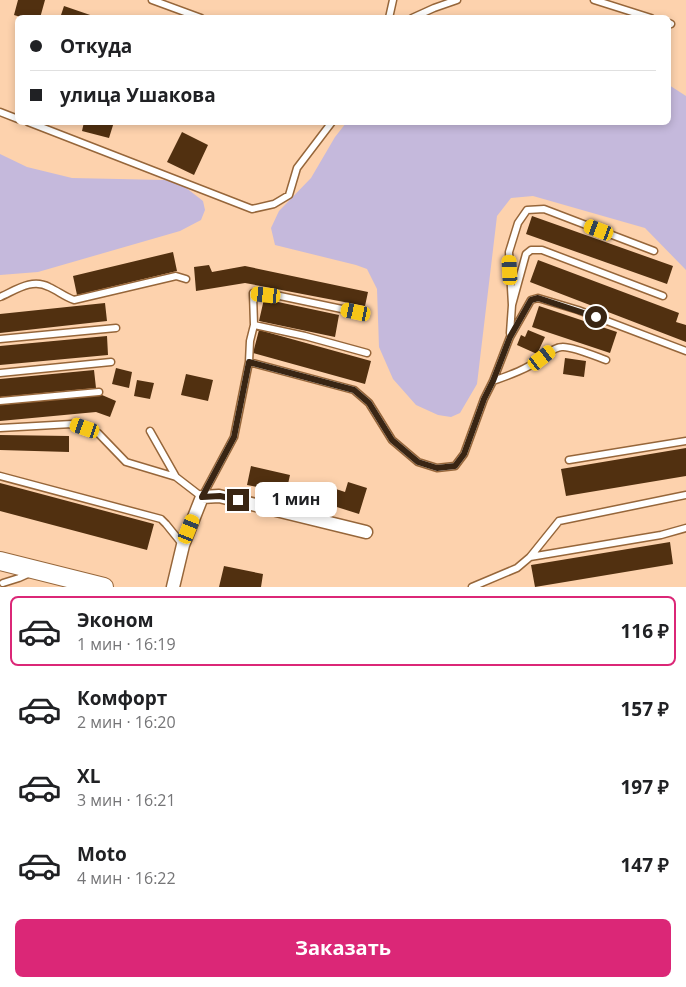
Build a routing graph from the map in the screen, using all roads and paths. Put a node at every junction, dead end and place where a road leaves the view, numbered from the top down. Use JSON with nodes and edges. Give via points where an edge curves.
{"nodes":[{"id":1,"x":152,"y":0,"type":"edge"},
{"id":2,"x":393,"y":0,"type":"edge"},
{"id":3,"x":457,"y":0,"type":"edge"},
{"id":4,"x":594,"y":0,"type":"edge"},
{"id":5,"x":193,"y":15,"type":"edge"},
{"id":6,"x":390,"y":15,"type":"edge"},
{"id":7,"x":419,"y":15,"type":"edge"},
{"id":8,"x":642,"y":15,"type":"edge"},
{"id":9,"x":0,"y":112,"type":"edge"},
{"id":10,"x":15,"y":118,"type":"edge"},
{"id":11,"x":36,"y":125,"type":"edge"},
{"id":12,"x":330,"y":125,"type":"edge"},
{"id":13,"x":654,"y":251,"type":"dead end"},
{"id":14,"x":186,"y":279,"type":"dead end"},
{"id":15,"x":664,"y":296,"type":"dead end"},
{"id":16,"x":0,"y":297,"type":"edge"},
{"id":17,"x":512,"y":305,"type":"junction"},
{"id":18,"x":356,"y":312,"type":"dead end"},
{"id":19,"x":254,"y":325,"type":"junction"},
{"id":20,"x":116,"y":328,"type":"dead end"},
{"id":21,"x":510,"y":337,"type":"junction"},
{"id":22,"x":0,"y":339,"type":"edge"},
{"id":23,"x":686,"y":351,"type":"edge"},
{"id":24,"x":367,"y":353,"type":"dead end"},
{"id":25,"x":606,"y":360,"type":"dead end"},
{"id":26,"x":112,"y":362,"type":"dead end"},
{"id":27,"x":249,"y":362,"type":"junction"},
{"id":28,"x":0,"y":373,"type":"edge"},
{"id":29,"x":493,"y":381,"type":"junction"},
{"id":30,"x":98,"y":392,"type":"dead end"},
{"id":31,"x":0,"y":401,"type":"edge"},
{"id":32,"x":0,"y":428,"type":"edge"},
{"id":33,"x":150,"y":431,"type":"dead end"},
{"id":34,"x":686,"y":441,"type":"edge"},
{"id":35,"x":569,"y":460,"type":"dead end"},
{"id":36,"x":0,"y":476,"type":"edge"},
{"id":37,"x":176,"y":477,"type":"junction"},
{"id":38,"x":686,"y":495,"type":"edge"},
{"id":39,"x":202,"y":497,"type":"junction"},
{"id":40,"x":686,"y":528,"type":"edge"},
{"id":41,"x":366,"y":532,"type":"dead end"},
{"id":42,"x":183,"y":545,"type":"junction"},
{"id":43,"x":530,"y":557,"type":"junction"},
{"id":44,"x":0,"y":561,"type":"edge"},
{"id":45,"x":35,"y":570,"type":"junction"},
{"id":46,"x":4,"y":584,"type":"edge"},
{"id":47,"x":100,"y":586,"type":"edge"},
{"id":48,"x":173,"y":587,"type":"edge"},
{"id":49,"x":472,"y":587,"type":"edge"}],
"edges":[{"from":1,"to":5,"type":"lane"},
{"from":2,"to":6,"type":"lane"},
{"from":3,"to":7,"type":"lane"},
{"from":4,"to":8,"type":"lane"},
{"from":9,"to":10,"type":"lane"},
{"from":11,"to":12,"type":"lane","via":[[252,209],[274,204],[289,195],[297,168]]},
{"from":13,"to":17,"type":"lane","via":[[544,209],[526,210],[518,223],[509,252]]},
{"from":14,"to":16,"type":"lane","via":[[176,276],[74,300],[48,286],[31,283]]},
{"from":15,"to":17,"type":"lane","via":[[542,250],[531,250],[526,254]]},
{"from":17,"to":21,"type":"lane"},
{"from":18,"to":19,"type":"lane","via":[[253,293]]},
{"from":19,"to":24,"type":"lane"},
{"from":19,"to":27,"type":"lane"},
{"from":20,"to":22,"type":"lane"},
{"from":21,"to":23,"type":"lane","via":[[531,300],[538,298]]},
{"from":21,"to":29,"type":"lane"},
{"from":25,"to":29,"type":"lane","via":[[560,346],[522,370]]},
{"from":26,"to":28,"type":"lane"},
{"from":27,"to":29,"type":"lane","via":[[354,390],[369,403],[392,440],[418,462],[437,468],[455,466],[464,454]]},
{"from":27,"to":39,"type":"lane","via":[[234,437]]},
{"from":30,"to":31,"type":"lane"},
{"from":32,"to":37,"type":"lane","via":[[72,424],[98,433],[126,462]]},
{"from":33,"to":37,"type":"lane"},
{"from":34,"to":35,"type":"lane"},
{"from":36,"to":42,"type":"lane","via":[[161,519]]},
{"from":37,"to":39,"type":"lane"},
{"from":38,"to":43,"type":"lane","via":[[559,520]]},
{"from":39,"to":41,"type":"street","via":[[220,496]]},
{"from":39,"to":42,"type":"street"},
{"from":40,"to":43,"type":"lane"},
{"from":42,"to":48,"type":"street"},
{"from":43,"to":49,"type":"lane","via":[[518,568]]},
{"from":44,"to":45,"type":"main road"},
{"from":45,"to":46,"type":"lane"},
{"from":45,"to":47,"type":"main road"}]}
